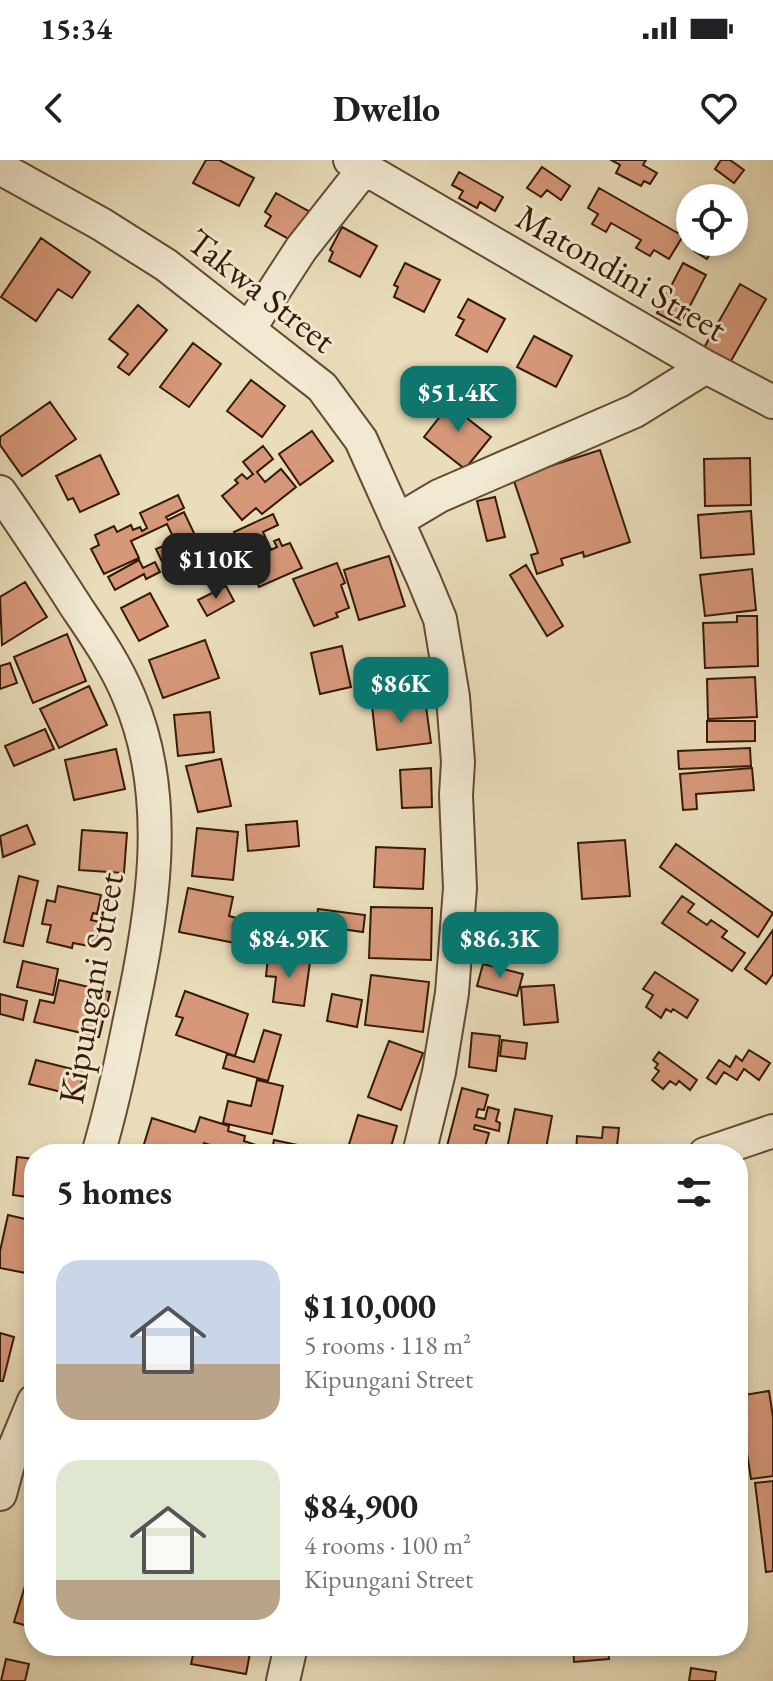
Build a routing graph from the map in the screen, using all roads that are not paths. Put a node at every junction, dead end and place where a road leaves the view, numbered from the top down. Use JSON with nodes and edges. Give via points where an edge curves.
{"nodes":[{"id":1,"x":357,"y":164,"type":"edge"},
{"id":2,"x":0,"y":168,"type":"edge"},
{"id":3,"x":249,"y":329,"type":"junction"},
{"id":4,"x":706,"y":367,"type":"junction"},
{"id":5,"x":773,"y":402,"type":"edge"},
{"id":6,"x":0,"y":492,"type":"edge"},
{"id":7,"x":397,"y":521,"type":"junction"},
{"id":8,"x":773,"y":1131,"type":"edge"},
{"id":9,"x":101,"y":1144,"type":"edge"},
{"id":10,"x":421,"y":1144,"type":"edge"},
{"id":11,"x":735,"y":1144,"type":"edge"},
{"id":12,"x":24,"y":1425,"type":"edge"},
{"id":13,"x":0,"y":1494,"type":"edge"},
{"id":14,"x":289,"y":1656,"type":"edge"},
{"id":15,"x":283,"y":1681,"type":"edge"}],
"edges":[{"from":1,"to":3,"type":"street"},
{"from":1,"to":4,"type":"street","name":"Matondini Street"},
{"from":2,"to":3,"type":"street","name":"Takwa Street","via":[[166,265]]},
{"from":3,"to":7,"type":"street","name":"Takwa Street","via":[[322,387],[361,440]]},
{"from":4,"to":5,"type":"street","name":"Matondini Street"},
{"from":4,"to":7,"type":"street","via":[[635,411],[439,496]]},
{"from":6,"to":9,"type":"street","name":"Kipungani Street","via":[[99,640],[129,695],[147,746],[154,808],[148,922],[136,1002]]},
{"from":7,"to":10,"type":"street","name":"Takwa Street","via":[[440,619],[458,762],[460,888],[452,993]]},
{"from":8,"to":11,"type":"street"},
{"from":12,"to":13,"type":"street"},
{"from":14,"to":15,"type":"street"}]}
